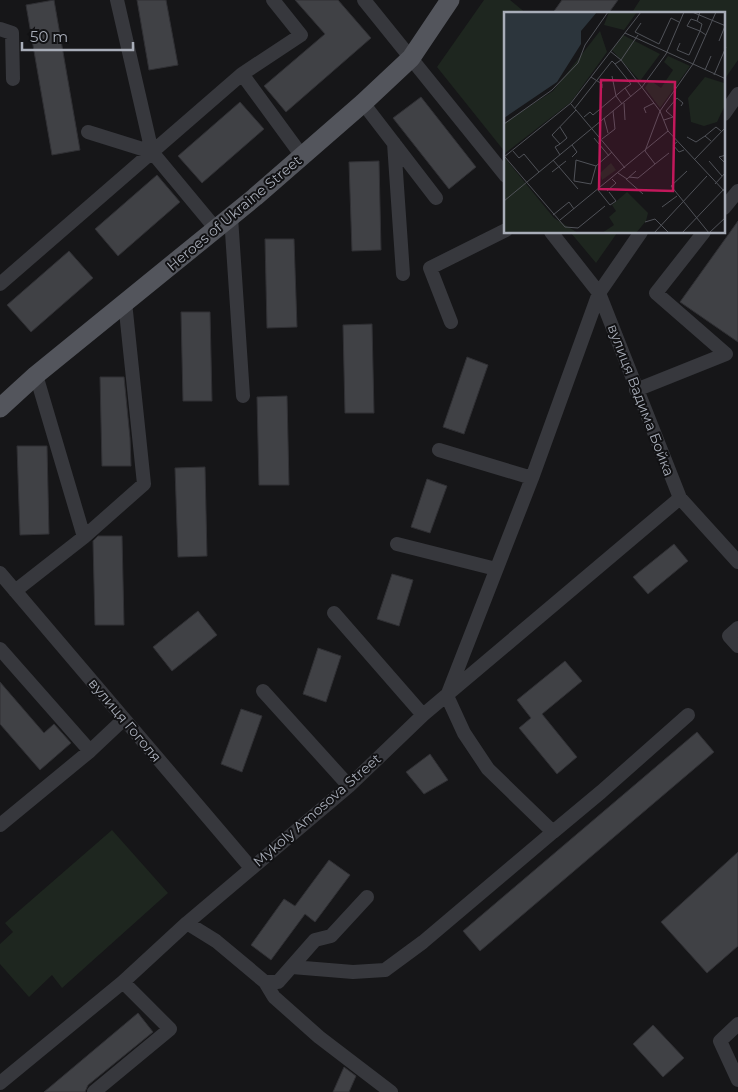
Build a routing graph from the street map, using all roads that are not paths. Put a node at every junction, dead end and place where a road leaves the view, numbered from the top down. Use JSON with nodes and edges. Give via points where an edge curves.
{"nodes":[{"id":1,"x":117,"y":0,"type":"edge"},
{"id":2,"x":273,"y":0,"type":"edge"},
{"id":3,"x":364,"y":0,"type":"edge"},
{"id":4,"x":450,"y":0,"type":"edge"},
{"id":5,"x":0,"y":29,"type":"edge"},
{"id":6,"x":411,"y":58,"type":"junction"},
{"id":7,"x":242,"y":74,"type":"junction"},
{"id":8,"x":13,"y":79,"type":"dead end"},
{"id":9,"x":738,"y":94,"type":"edge"},
{"id":10,"x":364,"y":103,"type":"junction"},
{"id":11,"x":726,"y":111,"type":"edge"},
{"id":12,"x":88,"y":132,"type":"dead end"},
{"id":13,"x":394,"y":143,"type":"junction"},
{"id":14,"x":152,"y":152,"type":"junction"},
{"id":15,"x":302,"y":156,"type":"junction"},
{"id":16,"x":504,"y":174,"type":"edge"},
{"id":17,"x":738,"y":191,"type":"edge"},
{"id":18,"x":436,"y":198,"type":"dead end"},
{"id":19,"x":726,"y":206,"type":"edge"},
{"id":20,"x":231,"y":217,"type":"junction"},
{"id":21,"x":216,"y":229,"type":"junction"},
{"id":22,"x":504,"y":231,"type":"edge"},
{"id":23,"x":552,"y":234,"type":"edge"},
{"id":24,"x":640,"y":234,"type":"edge"},
{"id":25,"x":702,"y":234,"type":"edge"},
{"id":26,"x":403,"y":274,"type":"dead end"},
{"id":27,"x":0,"y":284,"type":"edge"},
{"id":28,"x":599,"y":293,"type":"junction"},
{"id":29,"x":126,"y":302,"type":"junction"},
{"id":30,"x":451,"y":322,"type":"dead end"},
{"id":31,"x":36,"y":375,"type":"junction"},
{"id":32,"x":636,"y":390,"type":"junction"},
{"id":33,"x":243,"y":396,"type":"dead end"},
{"id":34,"x":0,"y":408,"type":"edge"},
{"id":35,"x":439,"y":450,"type":"dead end"},
{"id":36,"x":532,"y":478,"type":"junction"},
{"id":37,"x":680,"y":498,"type":"junction"},
{"id":38,"x":84,"y":537,"type":"junction"},
{"id":39,"x":397,"y":544,"type":"dead end"},
{"id":40,"x":738,"y":562,"type":"edge"},
{"id":41,"x":496,"y":569,"type":"junction"},
{"id":42,"x":0,"y":573,"type":"edge"},
{"id":43,"x":15,"y":591,"type":"junction"},
{"id":44,"x":334,"y":613,"type":"dead end"},
{"id":45,"x":738,"y":628,"type":"edge"},
{"id":46,"x":738,"y":646,"type":"edge"},
{"id":47,"x":0,"y":649,"type":"edge"},
{"id":48,"x":263,"y":691,"type":"dead end"},
{"id":49,"x":447,"y":696,"type":"junction"},
{"id":50,"x":423,"y":715,"type":"junction"},
{"id":51,"x":688,"y":715,"type":"dead end"},
{"id":52,"x":124,"y":719,"type":"junction"},
{"id":53,"x":90,"y":751,"type":"junction"},
{"id":54,"x":349,"y":786,"type":"junction"},
{"id":55,"x":0,"y":825,"type":"edge"},
{"id":56,"x":553,"y":832,"type":"junction"},
{"id":57,"x":251,"y":868,"type":"junction"},
{"id":58,"x":367,"y":897,"type":"dead end"},
{"id":59,"x":187,"y":923,"type":"junction"},
{"id":60,"x":292,"y":967,"type":"junction"},
{"id":61,"x":123,"y":982,"type":"junction"},
{"id":62,"x":265,"y":982,"type":"junction"},
{"id":63,"x":738,"y":1024,"type":"edge"},
{"id":64,"x":738,"y":1080,"type":"edge"},
{"id":65,"x":0,"y":1083,"type":"edge"},
{"id":66,"x":94,"y":1092,"type":"edge"},
{"id":67,"x":391,"y":1092,"type":"edge"}],
"edges":[{"from":1,"to":14,"type":"street"},
{"from":2,"to":7,"type":"street","via":[[302,34]]},
{"from":3,"to":6,"type":"street"},
{"from":4,"to":6,"type":"main road","name":"Heroes of Ukraine Street"},
{"from":5,"to":8,"type":"street","via":[[12,33]]},
{"from":6,"to":10,"type":"main road","name":"Heroes of Ukraine Street"},
{"from":6,"to":16,"type":"street"},
{"from":7,"to":14,"type":"street"},
{"from":7,"to":15,"type":"street"},
{"from":9,"to":11,"type":"street"},
{"from":10,"to":13,"type":"street"},
{"from":10,"to":15,"type":"main road","name":"Heroes of Ukraine Street"},
{"from":12,"to":14,"type":"street"},
{"from":13,"to":18,"type":"street"},
{"from":13,"to":26,"type":"street"},
{"from":14,"to":21,"type":"street"},
{"from":14,"to":27,"type":"street"},
{"from":15,"to":20,"type":"main road","name":"Heroes of Ukraine Street"},
{"from":17,"to":19,"type":"street"},
{"from":20,"to":21,"type":"main road","name":"Heroes of Ukraine Street"},
{"from":20,"to":33,"type":"street"},
{"from":21,"to":29,"type":"main road","name":"Heroes of Ukraine Street"},
{"from":22,"to":30,"type":"street","via":[[430,268]]},
{"from":23,"to":28,"type":"street","name":"вулиця Вадима Бойка"},
{"from":24,"to":28,"type":"street"},
{"from":25,"to":32,"type":"street","via":[[656,293],[726,354]]},
{"from":28,"to":32,"type":"street","name":"вулиця Вадима Бойка"},
{"from":28,"to":36,"type":"street"},
{"from":29,"to":31,"type":"main road","name":"Heroes of Ukraine Street"},
{"from":29,"to":38,"type":"street","via":[[144,484]]},
{"from":31,"to":34,"type":"main road","name":"Heroes of Ukraine Street"},
{"from":31,"to":38,"type":"street"},
{"from":32,"to":37,"type":"street","name":"вулиця Вадима Бойка"},
{"from":35,"to":36,"type":"street"},
{"from":36,"to":41,"type":"street"},
{"from":37,"to":40,"type":"street","name":"вулиця Вадима Бойка"},
{"from":37,"to":49,"type":"street","name":"Mykoly Amosova Street"},
{"from":38,"to":43,"type":"street"},
{"from":39,"to":41,"type":"street"},
{"from":41,"to":49,"type":"street"},
{"from":42,"to":43,"type":"street","name":"вулиця Гоголя"},
{"from":43,"to":52,"type":"street","name":"вулиця Гоголя"},
{"from":44,"to":50,"type":"street"},
{"from":45,"to":46,"type":"street","via":[[729,636]]},
{"from":47,"to":53,"type":"street"},
{"from":48,"to":54,"type":"street"},
{"from":49,"to":50,"type":"street","name":"Mykoly Amosova Street"},
{"from":49,"to":56,"type":"street","via":[[464,733],[488,769]]},
{"from":50,"to":54,"type":"street","name":"Mykoly Amosova Street"},
{"from":51,"to":56,"type":"street"},
{"from":52,"to":53,"type":"street"},
{"from":52,"to":57,"type":"street","name":"вулиця Гоголя"},
{"from":53,"to":55,"type":"street"},
{"from":54,"to":57,"type":"street","name":"Mykoly Amosova Street"},
{"from":56,"to":60,"type":"street","via":[[385,970],[353,972]]},
{"from":57,"to":59,"type":"street","name":"Mykoly Amosova Street"},
{"from":58,"to":60,"type":"street","via":[[332,936],[316,940]]},
{"from":59,"to":61,"type":"street","name":"Mykoly Amosova Street"},
{"from":59,"to":62,"type":"street","via":[[216,941]]},
{"from":60,"to":62,"type":"street","via":[[278,982]]},
{"from":61,"to":65,"type":"street","name":"Mykoly Amosova Street"},
{"from":61,"to":66,"type":"street","via":[[170,1030]]},
{"from":62,"to":67,"type":"street","via":[[274,997],[319,1037]]},
{"from":63,"to":64,"type":"street","via":[[720,1041]]}]}
